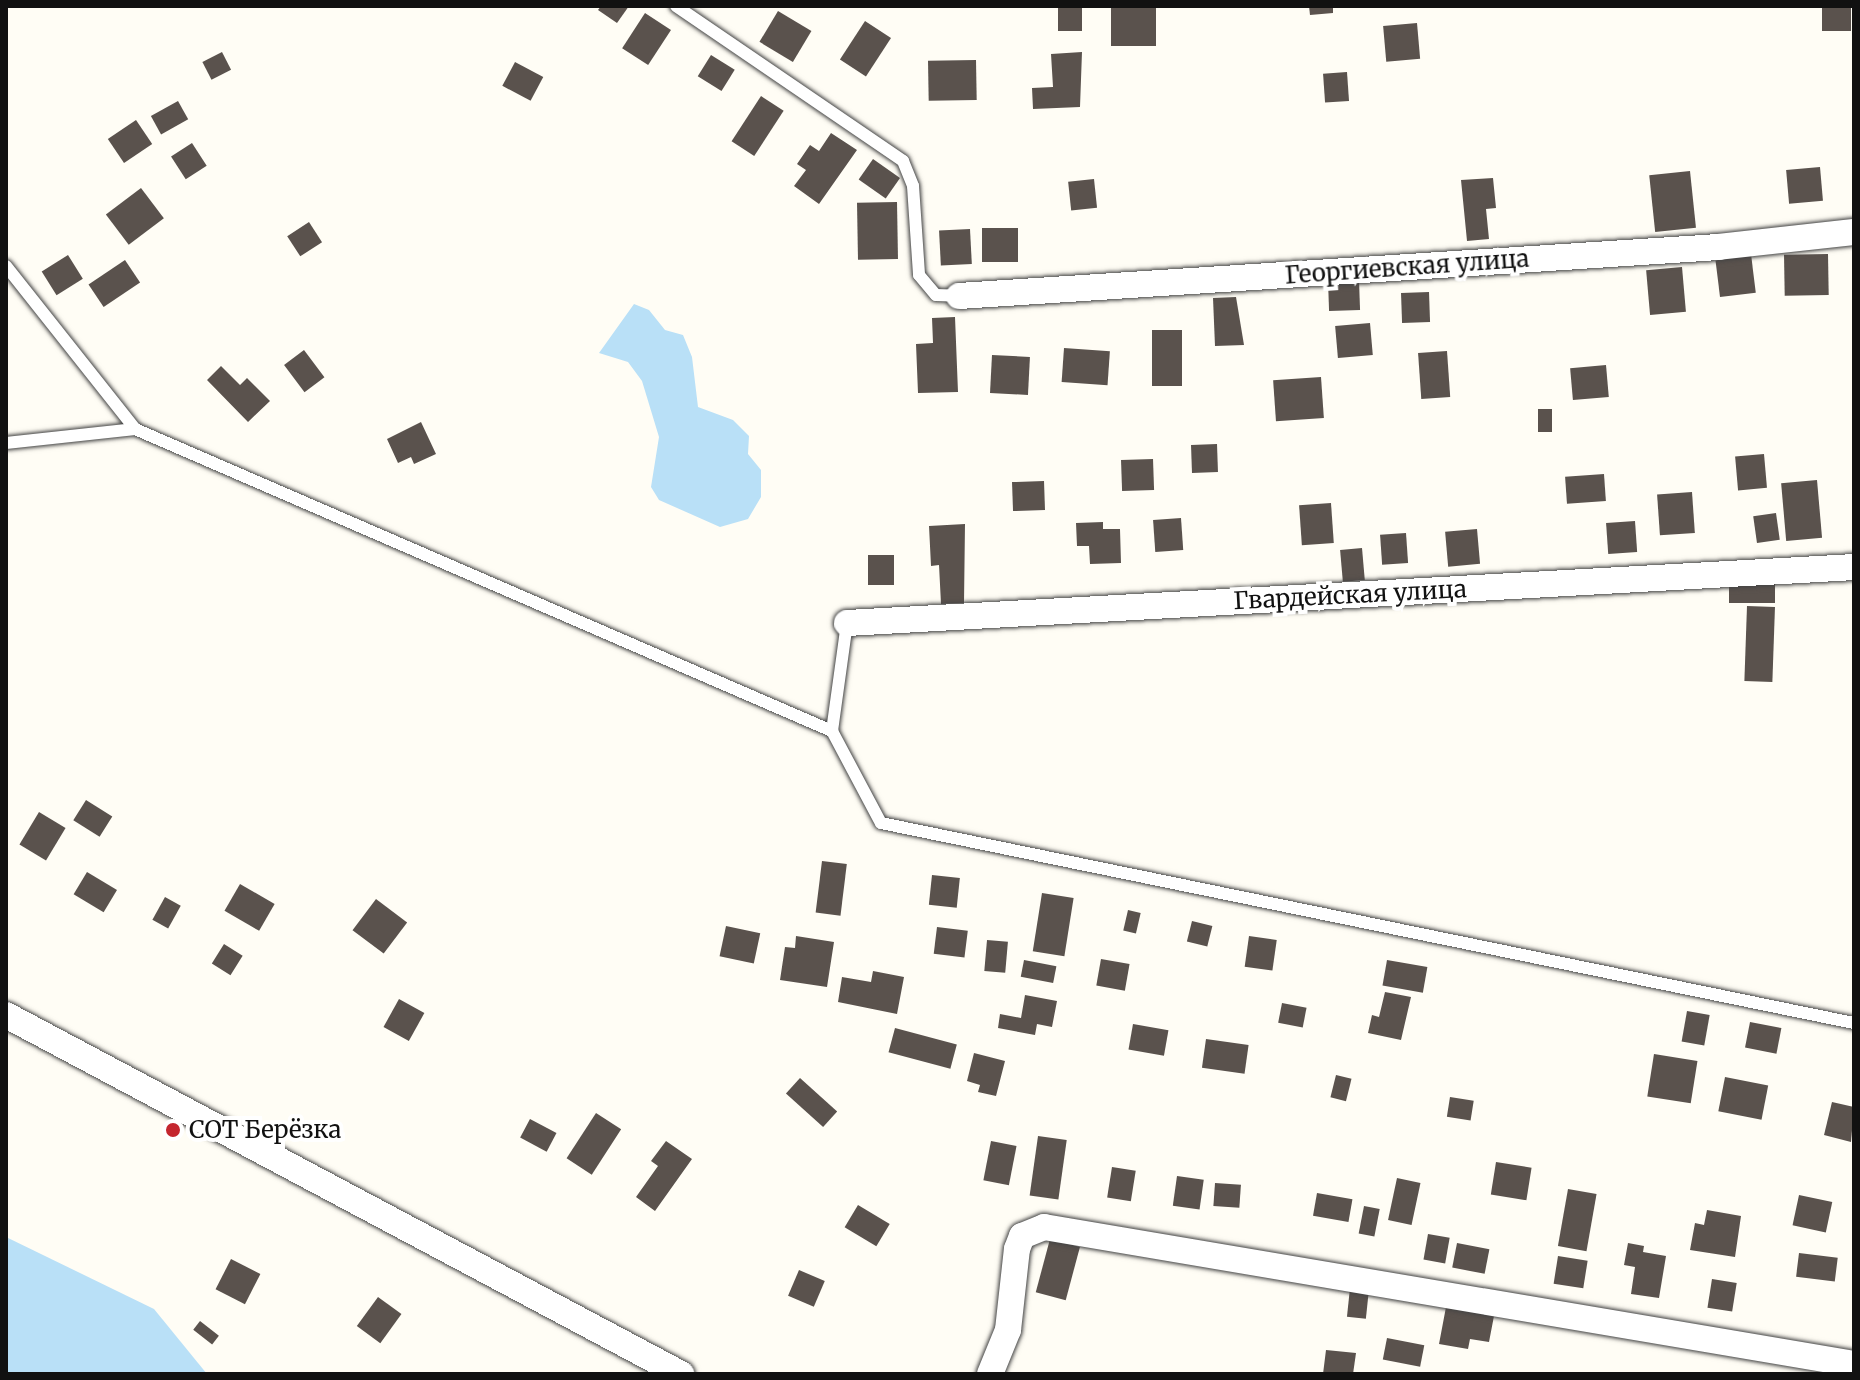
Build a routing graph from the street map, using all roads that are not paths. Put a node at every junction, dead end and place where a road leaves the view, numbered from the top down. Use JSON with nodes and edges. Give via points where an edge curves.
{"nodes":[{"id":1,"x":676,"y":6,"type":"edge"},
{"id":2,"x":1854,"y":232,"type":"edge"},
{"id":3,"x":6,"y":266,"type":"edge"},
{"id":4,"x":959,"y":296,"type":"joint"},
{"id":5,"x":135,"y":429,"type":"junction"},
{"id":6,"x":6,"y":443,"type":"edge"},
{"id":7,"x":1854,"y":567,"type":"edge"},
{"id":8,"x":847,"y":623,"type":"joint"},
{"id":9,"x":832,"y":731,"type":"junction"},
{"id":10,"x":6,"y":1015,"type":"edge"},
{"id":11,"x":1854,"y":1023,"type":"edge"},
{"id":12,"x":1854,"y":1364,"type":"edge"},
{"id":13,"x":681,"y":1374,"type":"edge"},
{"id":14,"x":990,"y":1374,"type":"edge"}],
"edges":[{"from":1,"to":4,"type":"lane","via":[[903,161],[913,186],[919,275],[936,295]]},
{"from":2,"to":4,"type":"street","name":"Георгиевская улица","via":[[1702,248]]},
{"from":3,"to":5,"type":"lane"},
{"from":5,"to":6,"type":"lane"},
{"from":5,"to":9,"type":"lane"},
{"from":7,"to":8,"type":"street","name":"Гвардейская улица"},
{"from":8,"to":9,"type":"lane"},
{"from":9,"to":11,"type":"lane","via":[[881,823]]},
{"from":10,"to":13,"type":"street"},
{"from":12,"to":14,"type":"street","via":[[1044,1227],[1022,1236],[1017,1249],[1008,1330]]}]}
